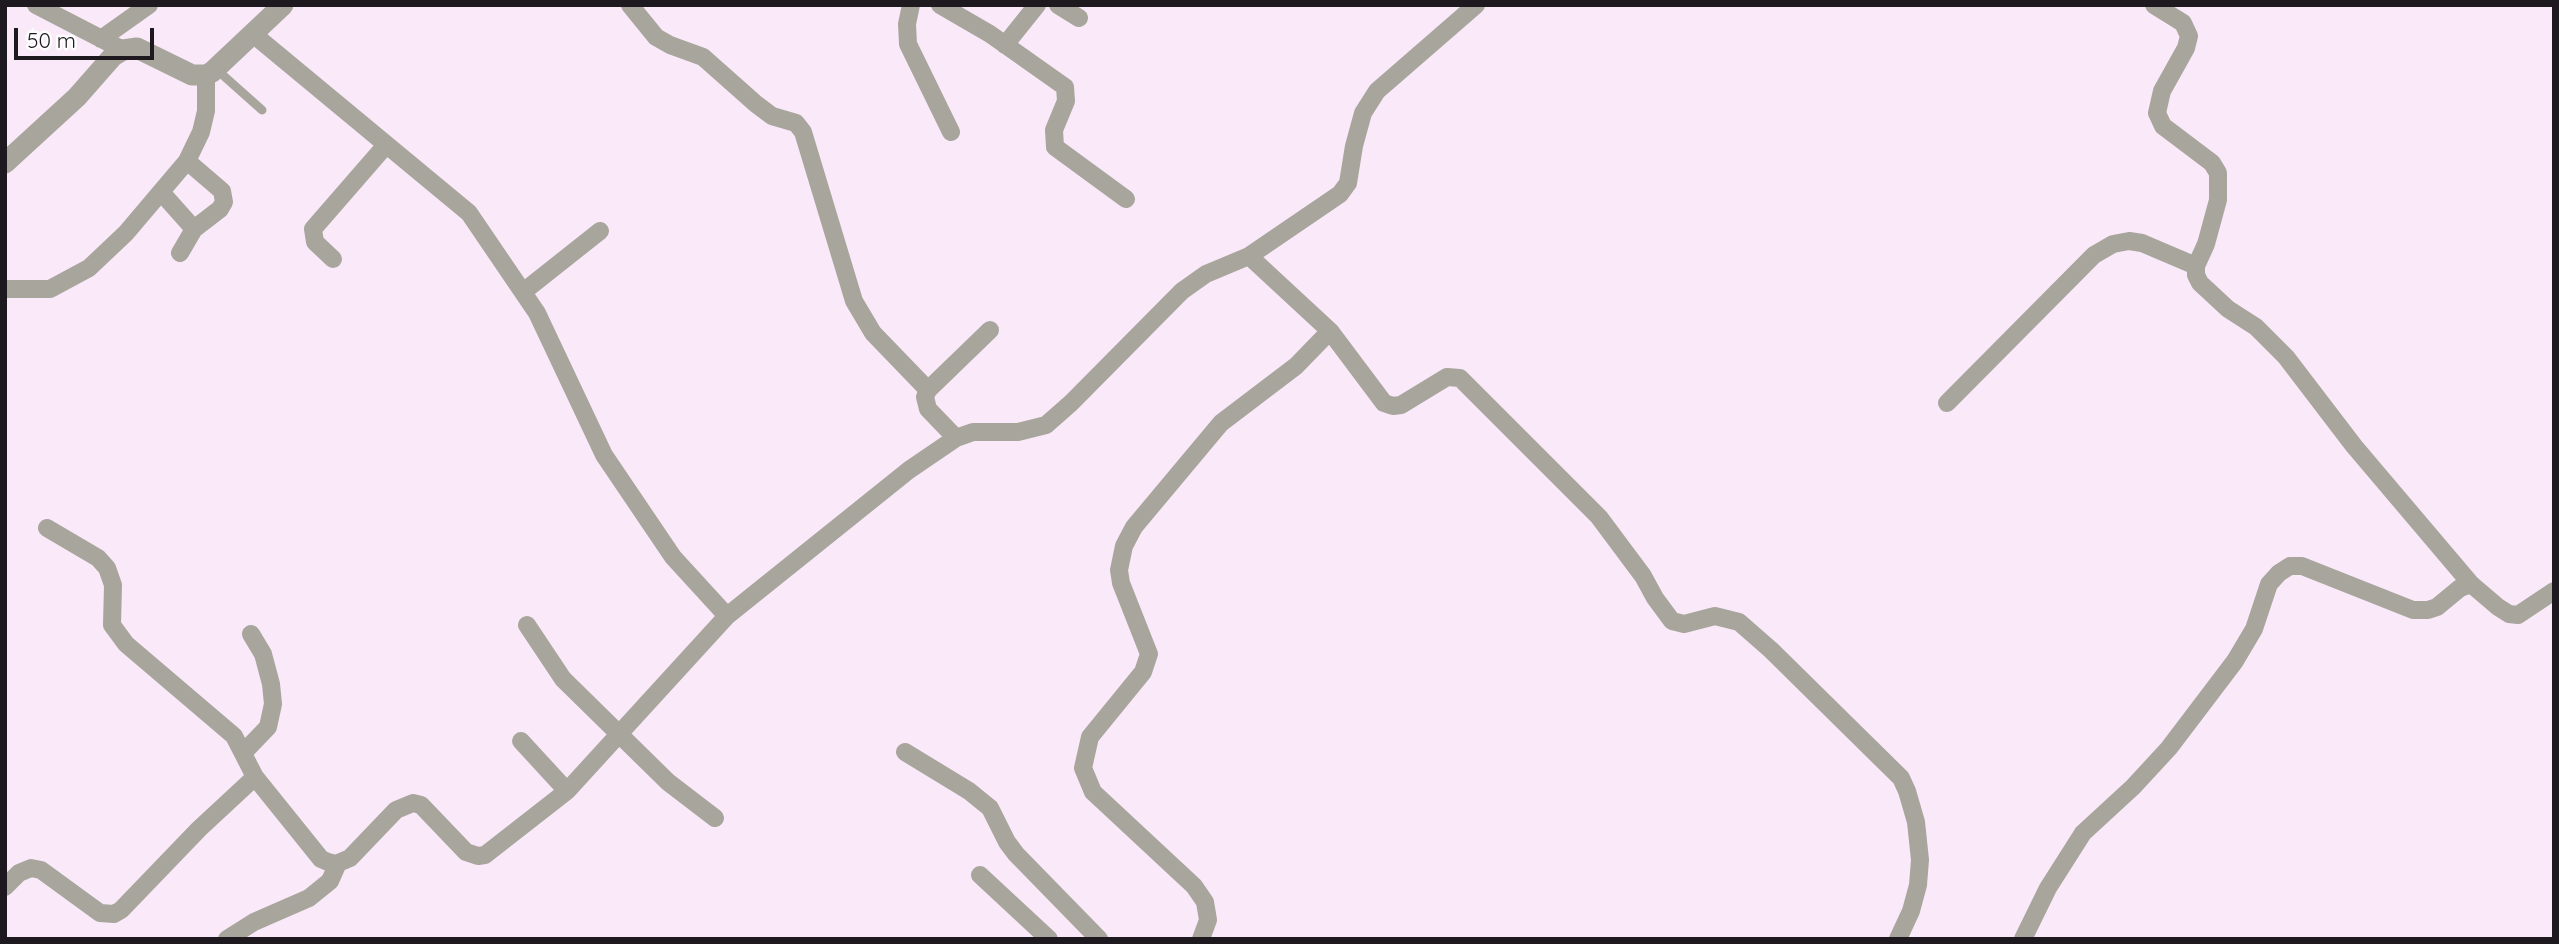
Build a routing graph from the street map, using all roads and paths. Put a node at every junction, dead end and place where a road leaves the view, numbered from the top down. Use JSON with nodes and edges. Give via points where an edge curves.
{"nodes":[{"id":1,"x":36,"y":5,"type":"edge"},
{"id":2,"x":149,"y":5,"type":"edge"},
{"id":3,"x":283,"y":5,"type":"edge"},
{"id":4,"x":630,"y":5,"type":"edge"},
{"id":5,"x":911,"y":5,"type":"edge"},
{"id":6,"x":940,"y":5,"type":"edge"},
{"id":7,"x":1037,"y":5,"type":"edge"},
{"id":8,"x":1058,"y":5,"type":"edge"},
{"id":9,"x":1476,"y":5,"type":"edge"},
{"id":10,"x":2154,"y":5,"type":"edge"},
{"id":11,"x":1079,"y":18,"type":"dead end"},
{"id":12,"x":253,"y":34,"type":"junction"},
{"id":13,"x":101,"y":38,"type":"junction"},
{"id":14,"x":1006,"y":45,"type":"junction"},
{"id":15,"x":123,"y":50,"type":"junction"},
{"id":16,"x":211,"y":72,"type":"junction"},
{"id":17,"x":262,"y":110,"type":"dead end"},
{"id":18,"x":951,"y":132,"type":"dead end"},
{"id":19,"x":386,"y":145,"type":"junction"},
{"id":20,"x":187,"y":161,"type":"junction"},
{"id":21,"x":5,"y":163,"type":"edge"},
{"id":22,"x":161,"y":192,"type":"junction"},
{"id":23,"x":1126,"y":199,"type":"dead end"},
{"id":24,"x":194,"y":229,"type":"junction"},
{"id":25,"x":600,"y":231,"type":"dead end"},
{"id":26,"x":180,"y":253,"type":"dead end"},
{"id":27,"x":1249,"y":256,"type":"junction"},
{"id":28,"x":333,"y":259,"type":"dead end"},
{"id":29,"x":2196,"y":266,"type":"junction"},
{"id":30,"x":5,"y":289,"type":"edge"},
{"id":31,"x":523,"y":292,"type":"junction"},
{"id":32,"x":990,"y":330,"type":"dead end"},
{"id":33,"x":1330,"y":331,"type":"junction"},
{"id":34,"x":928,"y":390,"type":"junction"},
{"id":35,"x":1947,"y":403,"type":"dead end"},
{"id":36,"x":956,"y":438,"type":"junction"},
{"id":37,"x":47,"y":528,"type":"dead end"},
{"id":38,"x":2471,"y":584,"type":"junction"},
{"id":39,"x":2554,"y":591,"type":"edge"},
{"id":40,"x":727,"y":616,"type":"junction"},
{"id":41,"x":527,"y":625,"type":"dead end"},
{"id":42,"x":251,"y":635,"type":"dead end"},
{"id":43,"x":619,"y":733,"type":"junction"},
{"id":44,"x":521,"y":741,"type":"dead end"},
{"id":45,"x":244,"y":752,"type":"junction"},
{"id":46,"x":905,"y":752,"type":"dead end"},
{"id":47,"x":255,"y":777,"type":"junction"},
{"id":48,"x":567,"y":791,"type":"junction"},
{"id":49,"x":715,"y":818,"type":"dead end"},
{"id":50,"x":338,"y":863,"type":"junction"},
{"id":51,"x":980,"y":875,"type":"dead end"},
{"id":52,"x":5,"y":887,"type":"edge"},
{"id":53,"x":227,"y":939,"type":"edge"},
{"id":54,"x":1049,"y":939,"type":"edge"},
{"id":55,"x":1098,"y":939,"type":"edge"},
{"id":56,"x":1201,"y":939,"type":"edge"},
{"id":57,"x":1898,"y":939,"type":"edge"},
{"id":58,"x":2023,"y":939,"type":"edge"}],
"edges":[{"from":1,"to":13,"type":"street"},
{"from":2,"to":13,"type":"street"},
{"from":3,"to":12,"type":"street"},
{"from":4,"to":34,"type":"street","via":[[656,37],[703,57],[772,116],[796,123],[803,132],[854,301],[873,333]]},
{"from":5,"to":18,"type":"street","via":[[908,44]]},
{"from":6,"to":14,"type":"street"},
{"from":7,"to":14,"type":"street"},
{"from":8,"to":11,"type":"street"},
{"from":9,"to":27,"type":"street","via":[[1377,91],[1363,113],[1348,183],[1339,194]]},
{"from":10,"to":29,"type":"street","via":[[2183,23],[2189,36],[2162,91],[2157,113],[2163,126],[2212,163],[2218,173],[2218,200]]},
{"from":12,"to":16,"type":"street"},
{"from":12,"to":19,"type":"street"},
{"from":13,"to":15,"type":"street"},
{"from":14,"to":23,"type":"street","via":[[1065,87],[1066,101],[1054,130],[1055,147]]},
{"from":15,"to":16,"type":"street","via":[[137,48],[192,75]]},
{"from":15,"to":21,"type":"street"},
{"from":16,"to":17,"type":"lane"},
{"from":16,"to":20,"type":"street","via":[[204,122]]},
{"from":19,"to":28,"type":"street","via":[[313,229],[315,242]]},
{"from":19,"to":31,"type":"street","via":[[469,214]]},
{"from":20,"to":22,"type":"street"},
{"from":20,"to":24,"type":"street","via":[[223,196],[220,209]]},
{"from":22,"to":24,"type":"street"},
{"from":22,"to":30,"type":"street","via":[[89,268],[50,289]]},
{"from":24,"to":26,"type":"street"},
{"from":25,"to":31,"type":"street"},
{"from":27,"to":33,"type":"street"},
{"from":27,"to":36,"type":"street","via":[[1206,274],[1182,291],[1046,425],[1018,432],[973,432]]},
{"from":29,"to":35,"type":"street","via":[[2129,241],[2094,255]]},
{"from":29,"to":38,"type":"street","via":[[2200,283],[2286,357],[2354,446]]},
{"from":31,"to":40,"type":"street","via":[[604,455],[673,556]]},
{"from":32,"to":34,"type":"street"},
{"from":33,"to":56,"type":"street","via":[[1296,366],[1221,423],[1134,527],[1124,546],[1121,583],[1149,654],[1143,672],[1090,737],[1083,768],[1093,792],[1194,886],[1205,902],[1208,920]]},
{"from":33,"to":57,"type":"street","via":[[1384,403],[1401,405],[1447,377],[1460,378],[1599,517],[1672,621],[1684,624],[1715,616],[1739,622],[1900,778],[1916,822],[1920,860],[1911,911]]},
{"from":34,"to":36,"type":"street","via":[[928,409]]},
{"from":36,"to":40,"type":"street","via":[[909,470]]},
{"from":37,"to":45,"type":"street","via":[[107,568],[113,585],[112,625],[126,644],[234,736]]},
{"from":38,"to":39,"type":"street","via":[[2498,607],[2518,615]]},
{"from":38,"to":58,"type":"street","via":[[2437,607],[2413,610],[2302,566],[2279,573],[2269,584],[2255,629],[2215,691],[2133,787],[2082,833]]},
{"from":40,"to":43,"type":"street"},
{"from":41,"to":43,"type":"street","via":[[563,679]]},
{"from":42,"to":45,"type":"street","via":[[263,654],[273,704],[268,727]]},
{"from":43,"to":48,"type":"street"},
{"from":43,"to":49,"type":"street","via":[[668,782]]},
{"from":44,"to":48,"type":"street"},
{"from":45,"to":47,"type":"street"},
{"from":46,"to":55,"type":"street","via":[[990,808],[1016,854]]},
{"from":47,"to":50,"type":"street","via":[[321,859]]},
{"from":47,"to":52,"type":"street","via":[[114,914],[100,913],[41,870],[19,873]]},
{"from":48,"to":50,"type":"street","via":[[485,855],[466,852],[421,805],[413,803],[396,810],[350,858]]},
{"from":50,"to":53,"type":"street","via":[[330,881],[309,898]]},
{"from":51,"to":54,"type":"street"}]}
